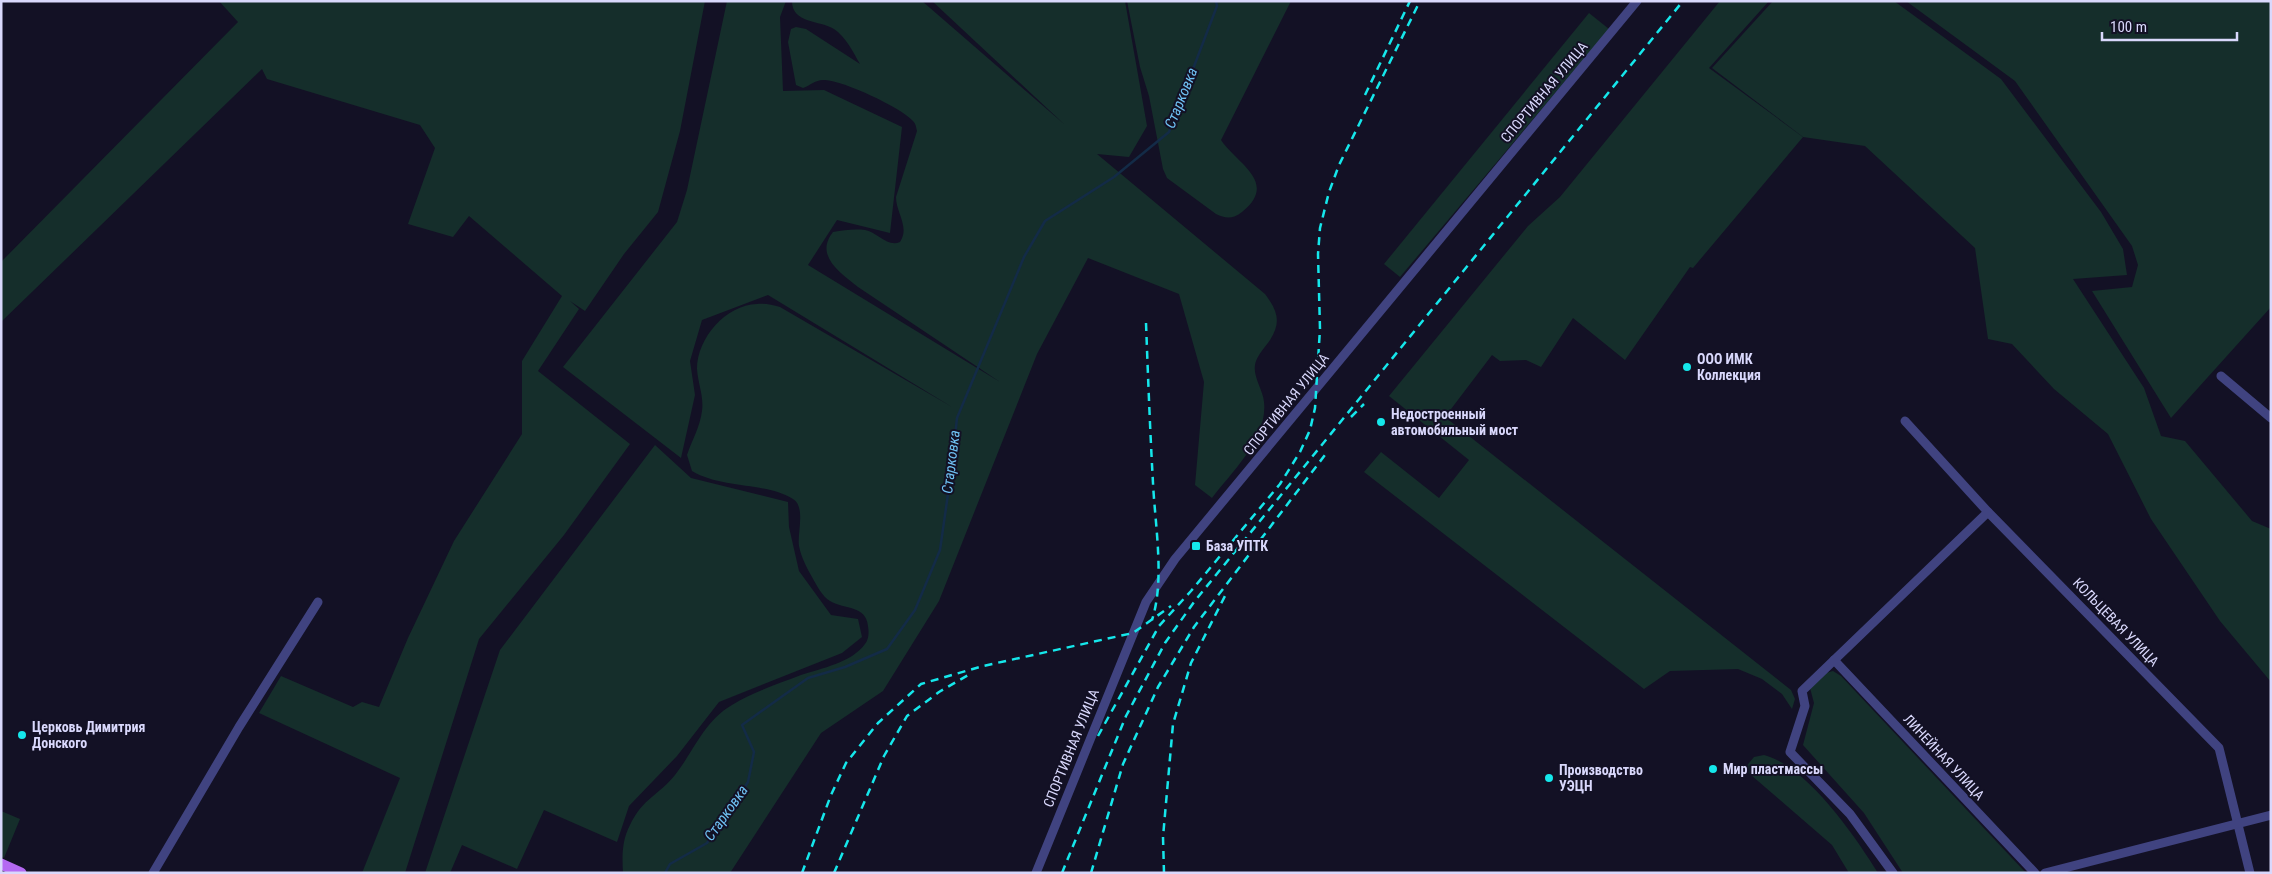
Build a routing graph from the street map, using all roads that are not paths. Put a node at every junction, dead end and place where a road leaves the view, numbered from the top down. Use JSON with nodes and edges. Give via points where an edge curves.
{"nodes":[{"id":1,"x":1637,"y":1,"type":"edge"},
{"id":2,"x":2221,"y":376,"type":"dead end"},
{"id":3,"x":2271,"y":418,"type":"edge"},
{"id":4,"x":1905,"y":421,"type":"dead end"},
{"id":5,"x":1988,"y":512,"type":"junction"},
{"id":6,"x":318,"y":602,"type":"dead end"},
{"id":7,"x":1834,"y":660,"type":"junction"},
{"id":8,"x":2271,"y":815,"type":"edge"},
{"id":9,"x":2238,"y":823,"type":"junction"},
{"id":10,"x":1,"y":864,"type":"edge"},
{"id":11,"x":21,"y":873,"type":"edge"},
{"id":12,"x":153,"y":873,"type":"edge"},
{"id":13,"x":1036,"y":873,"type":"edge"},
{"id":14,"x":1893,"y":873,"type":"edge"},
{"id":15,"x":2035,"y":873,"type":"edge"},
{"id":16,"x":2045,"y":873,"type":"edge"},
{"id":17,"x":2250,"y":873,"type":"edge"}],
"edges":[{"from":1,"to":13,"type":"street","name":"СПОРТИВНАЯ УЛИЦА","via":[[1156,585],[1146,602]]},
{"from":2,"to":3,"type":"street"},
{"from":4,"to":5,"type":"street","name":"КОЛЬЦЕВАЯ УЛИЦА"},
{"from":5,"to":7,"type":"street"},
{"from":5,"to":9,"type":"street","name":"КОЛЬЦЕВАЯ УЛИЦА","via":[[2219,748]]},
{"from":6,"to":12,"type":"street","via":[[239,726]]},
{"from":7,"to":14,"type":"street","via":[[1802,691],[1805,706],[1790,752],[1850,814]]},
{"from":7,"to":15,"type":"street","name":"ЛИНЕЙНАЯ УЛИЦА"},
{"from":8,"to":9,"type":"street"},
{"from":9,"to":16,"type":"street"},
{"from":9,"to":17,"type":"street","name":"КОЛЬЦЕВАЯ УЛИЦА"},
{"from":10,"to":11,"type":"main road"}]}
